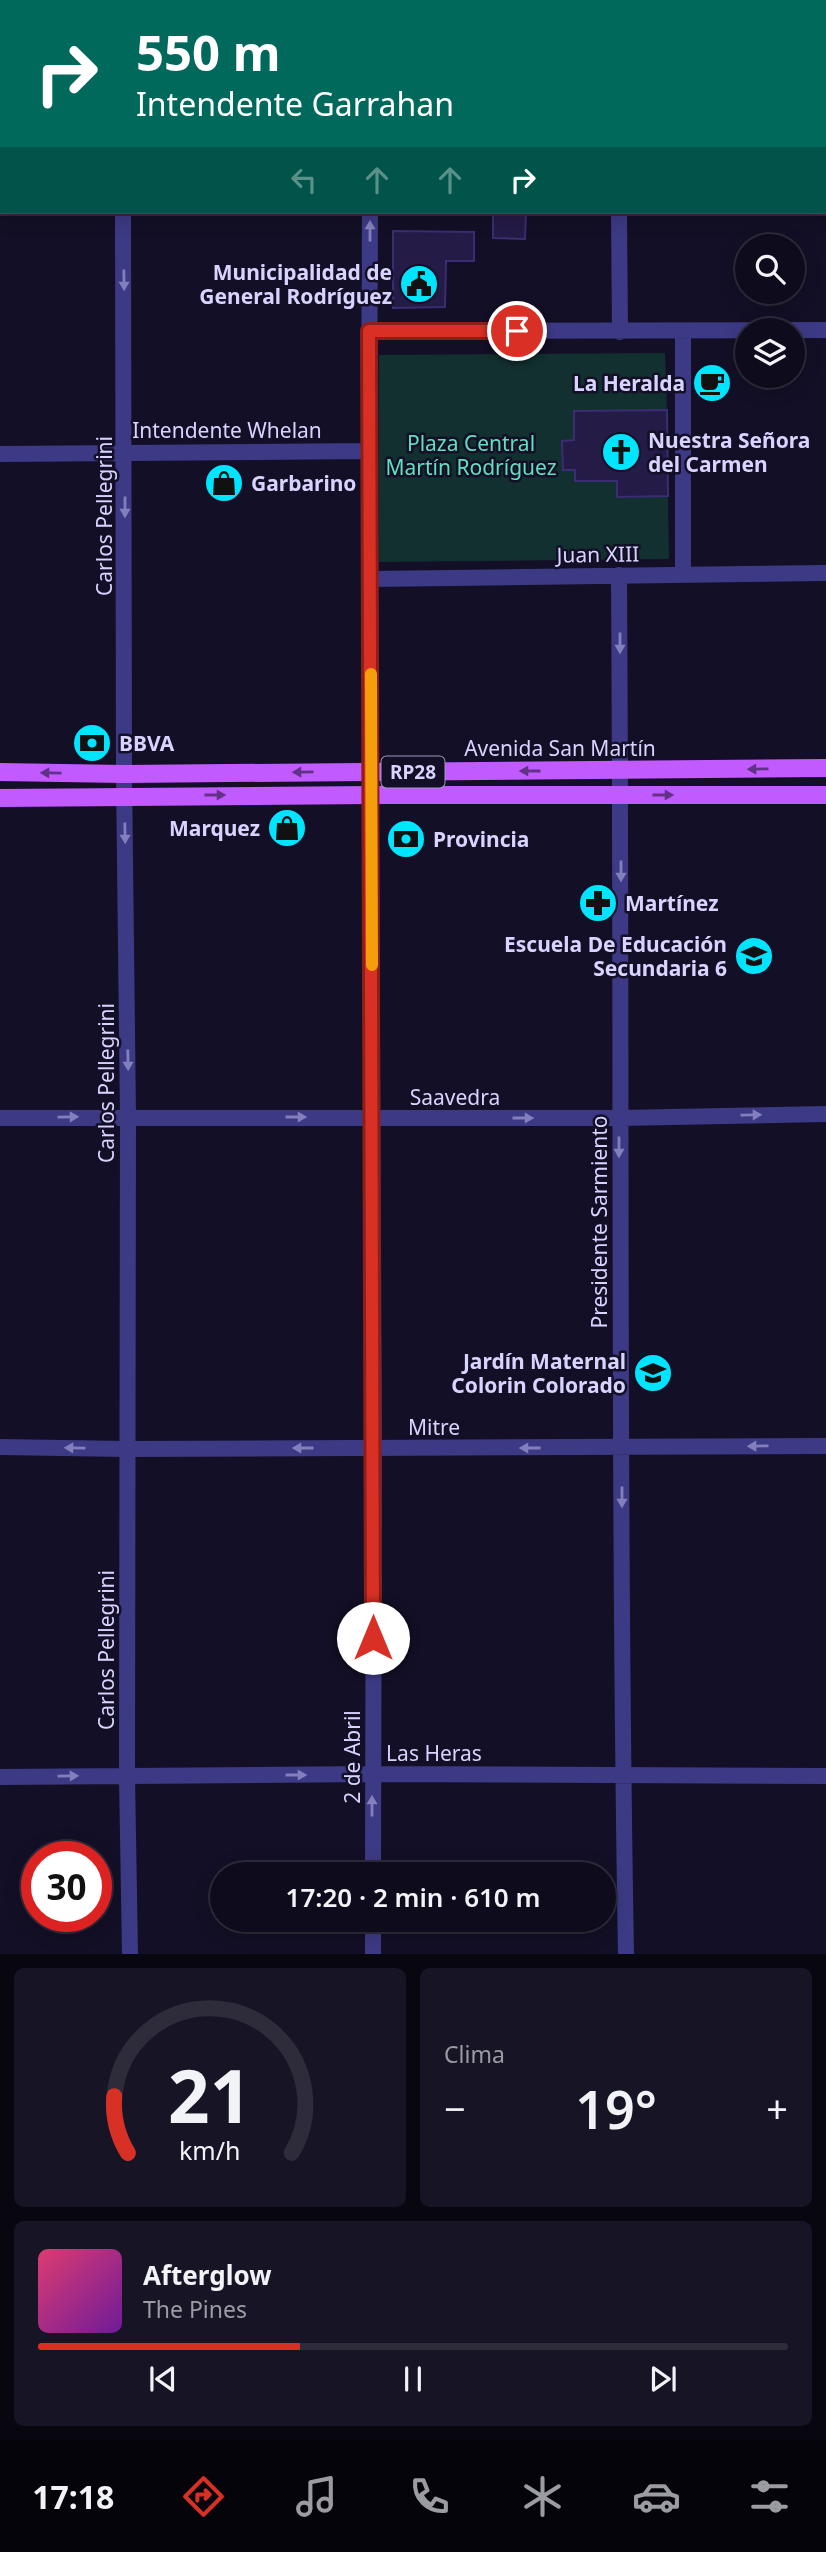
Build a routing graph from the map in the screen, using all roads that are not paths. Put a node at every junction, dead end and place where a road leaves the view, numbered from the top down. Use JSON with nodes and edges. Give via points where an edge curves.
{"nodes":[{"id":1,"x":123,"y":214,"type":"edge"},
{"id":2,"x":370,"y":214,"type":"edge"},
{"id":3,"x":619,"y":214,"type":"edge"},
{"id":4,"x":826,"y":330,"type":"edge"},
{"id":5,"x":369,"y":331,"type":"junction"},
{"id":6,"x":620,"y":331,"type":"junction"},
{"id":7,"x":683,"y":331,"type":"junction"},
{"id":8,"x":125,"y":451,"type":"junction"},
{"id":9,"x":369,"y":451,"type":"junction"},
{"id":10,"x":0,"y":454,"type":"edge"},
{"id":11,"x":826,"y":573,"type":"edge"},
{"id":12,"x":683,"y":574,"type":"junction"},
{"id":13,"x":620,"y":575,"type":"junction"},
{"id":14,"x":371,"y":579,"type":"junction"},
{"id":15,"x":826,"y":768,"type":"edge"},
{"id":16,"x":621,"y":771,"type":"junction"},
{"id":17,"x":0,"y":772,"type":"edge"},
{"id":18,"x":370,"y":772,"type":"junction"},
{"id":19,"x":124,"y":774,"type":"junction"},
{"id":20,"x":371,"y":795,"type":"junction"},
{"id":21,"x":621,"y":795,"type":"junction"},
{"id":22,"x":826,"y":795,"type":"edge"},
{"id":23,"x":125,"y":796,"type":"junction"},
{"id":24,"x":0,"y":798,"type":"edge"},
{"id":25,"x":826,"y":1114,"type":"edge"},
{"id":26,"x":128,"y":1116,"type":"junction"},
{"id":27,"x":0,"y":1118,"type":"edge"},
{"id":28,"x":373,"y":1118,"type":"junction"},
{"id":29,"x":619,"y":1118,"type":"junction"},
{"id":30,"x":826,"y":1446,"type":"edge"},
{"id":31,"x":0,"y":1447,"type":"edge"},
{"id":32,"x":374,"y":1448,"type":"junction"},
{"id":33,"x":622,"y":1448,"type":"junction"},
{"id":34,"x":127,"y":1449,"type":"junction"},
{"id":35,"x":372,"y":1774,"type":"junction"},
{"id":36,"x":623,"y":1775,"type":"junction"},
{"id":37,"x":127,"y":1776,"type":"junction"},
{"id":38,"x":826,"y":1776,"type":"edge"},
{"id":39,"x":0,"y":1777,"type":"edge"},
{"id":40,"x":373,"y":1862,"type":"edge"},
{"id":41,"x":373,"y":1932,"type":"edge"},
{"id":42,"x":130,"y":1954,"type":"edge"},
{"id":43,"x":373,"y":1954,"type":"edge"},
{"id":44,"x":626,"y":1954,"type":"edge"}],
"edges":[{"from":1,"to":8,"type":"street","name":"Carlos Pellegrini","one_way":true},
{"from":5,"to":2,"type":"street","name":"2 de Abril","one_way":true},
{"from":3,"to":6,"type":"street"},
{"from":4,"to":7,"type":"street"},
{"from":5,"to":6,"type":"street"},
{"from":5,"to":9,"type":"street","name":"2 de Abril"},
{"from":6,"to":7,"type":"street"},
{"from":7,"to":12,"type":"street"},
{"from":8,"to":9,"type":"street","name":"Intendente Whelan"},
{"from":8,"to":10,"type":"street","name":"Intendente Whelan"},
{"from":8,"to":19,"type":"street","name":"Carlos Pellegrini","one_way":true},
{"from":9,"to":14,"type":"street","name":"2 de Abril"},
{"from":11,"to":12,"type":"street","name":"Juan XIII"},
{"from":12,"to":13,"type":"street","name":"Juan XIII"},
{"from":13,"to":14,"type":"street","name":"Juan XIII"},
{"from":13,"to":16,"type":"street","name":"Presidente Sarmiento","one_way":true},
{"from":14,"to":18,"type":"street","name":"2 de Abril"},
{"from":15,"to":16,"type":"main road","name":"Avenida San Martín","number":"RP28","one_way":true},
{"from":16,"to":18,"type":"main road","name":"Avenida San Martín","number":"RP28","one_way":true},
{"from":16,"to":21,"type":"street","name":"Presidente Sarmiento"},
{"from":19,"to":17,"type":"main road","name":"Avenida San Martín","number":"RP28","one_way":true},
{"from":18,"to":19,"type":"main road","name":"Avenida San Martín","number":"RP28","one_way":true},
{"from":18,"to":20,"type":"street","name":"2 de Abril"},
{"from":19,"to":23,"type":"street","name":"Carlos Pellegrini"},
{"from":20,"to":21,"type":"main road","number":"RP28"},
{"from":23,"to":20,"type":"main road","number":"RP28","one_way":true},
{"from":20,"to":28,"type":"street","name":"2 de Abril"},
{"from":21,"to":22,"type":"main road","number":"RP28","one_way":true},
{"from":21,"to":29,"type":"street","name":"Presidente Sarmiento","one_way":true},
{"from":23,"to":24,"type":"main road","number":"RP28"},
{"from":23,"to":26,"type":"street","name":"Carlos Pellegrini","one_way":true},
{"from":29,"to":25,"type":"street","name":"Saavedra","one_way":true},
{"from":27,"to":26,"type":"street","name":"Saavedra","one_way":true},
{"from":26,"to":28,"type":"street","name":"Saavedra","one_way":true},
{"from":26,"to":34,"type":"street","name":"Carlos Pellegrini"},
{"from":28,"to":29,"type":"street","name":"Saavedra","one_way":true},
{"from":28,"to":32,"type":"street","name":"2 de Abril"},
{"from":29,"to":33,"type":"street","name":"Presidente Sarmiento","one_way":true},
{"from":30,"to":33,"type":"street","name":"Mitre","one_way":true},
{"from":34,"to":31,"type":"street","name":"Mitre","one_way":true},
{"from":33,"to":32,"type":"street","name":"Mitre","one_way":true},
{"from":32,"to":34,"type":"street","name":"Mitre","one_way":true},
{"from":32,"to":35,"type":"street","name":"2 de Abril"},
{"from":33,"to":36,"type":"street","name":"Presidente Sarmiento","one_way":true},
{"from":34,"to":37,"type":"street","name":"Carlos Pellegrini"},
{"from":35,"to":36,"type":"street","name":"Las Heras"},
{"from":37,"to":35,"type":"street","name":"Las Heras","one_way":true},
{"from":40,"to":35,"type":"street","name":"2 de Abril","one_way":true},
{"from":36,"to":38,"type":"street","name":"Las Heras"},
{"from":36,"to":44,"type":"street","name":"Presidente Sarmiento"},
{"from":39,"to":37,"type":"street","name":"Las Heras","one_way":true},
{"from":37,"to":42,"type":"street","name":"Carlos Pellegrini"},
{"from":41,"to":43,"type":"street"}]}
